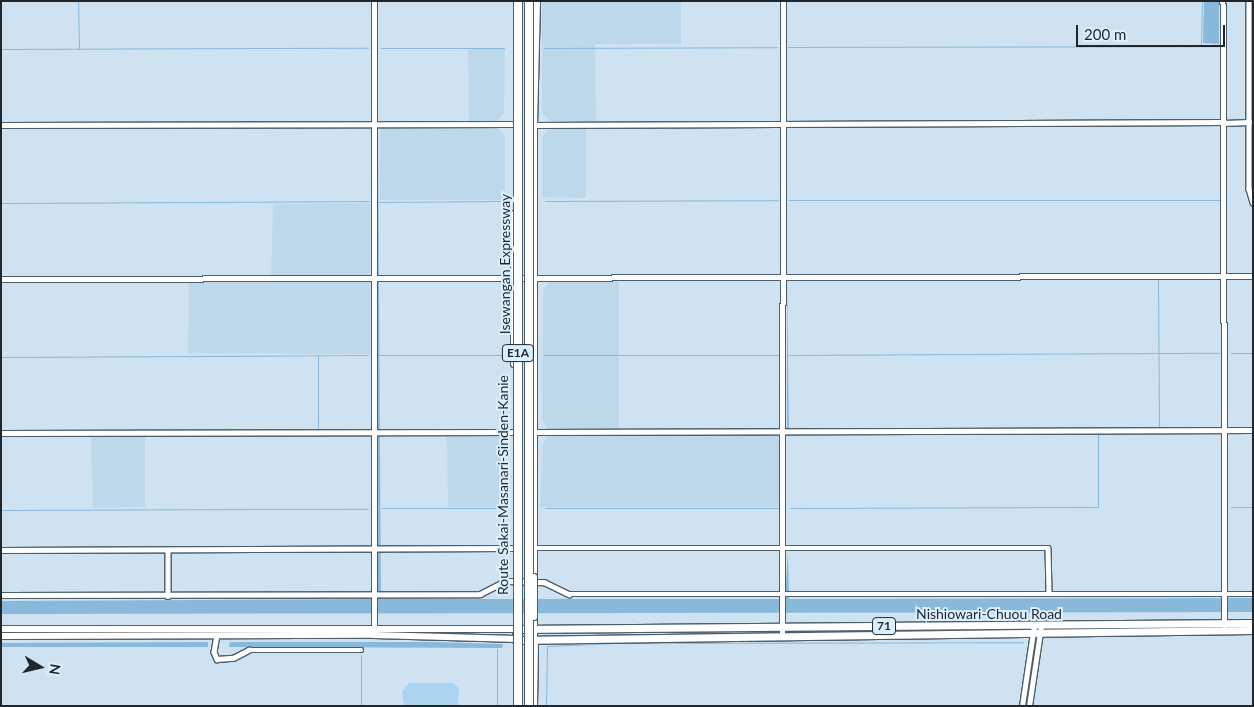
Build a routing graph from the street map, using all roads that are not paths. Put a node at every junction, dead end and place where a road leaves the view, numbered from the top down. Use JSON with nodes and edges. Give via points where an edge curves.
{"nodes":[{"id":1,"x":374,"y":1,"type":"edge"},
{"id":2,"x":516,"y":1,"type":"edge"},
{"id":3,"x":529,"y":1,"type":"edge"},
{"id":4,"x":537,"y":1,"type":"edge"},
{"id":5,"x":782,"y":1,"type":"edge"},
{"id":6,"x":1224,"y":1,"type":"edge"},
{"id":7,"x":1249,"y":1,"type":"edge"},
{"id":8,"x":1224,"y":122,"type":"junction"},
{"id":9,"x":1249,"y":122,"type":"junction"},
{"id":10,"x":783,"y":123,"type":"junction"},
{"id":11,"x":374,"y":124,"type":"junction"},
{"id":12,"x":516,"y":124,"type":"junction"},
{"id":13,"x":534,"y":124,"type":"junction"},
{"id":14,"x":1,"y":125,"type":"edge"},
{"id":15,"x":1253,"y":202,"type":"edge"},
{"id":16,"x":1224,"y":276,"type":"junction"},
{"id":17,"x":1253,"y":276,"type":"edge"},
{"id":18,"x":513,"y":278,"type":"junction"},
{"id":19,"x":535,"y":278,"type":"junction"},
{"id":20,"x":783,"y":278,"type":"junction"},
{"id":21,"x":1,"y":279,"type":"edge"},
{"id":22,"x":378,"y":279,"type":"junction"},
{"id":23,"x":1223,"y":430,"type":"junction"},
{"id":24,"x":1253,"y":430,"type":"edge"},
{"id":25,"x":377,"y":432,"type":"junction"},
{"id":26,"x":515,"y":432,"type":"junction"},
{"id":27,"x":534,"y":432,"type":"junction"},
{"id":28,"x":783,"y":432,"type":"junction"},
{"id":29,"x":1,"y":433,"type":"edge"},
{"id":30,"x":516,"y":548,"type":"junction"},
{"id":31,"x":534,"y":548,"type":"junction"},
{"id":32,"x":377,"y":549,"type":"junction"},
{"id":33,"x":782,"y":549,"type":"junction"},
{"id":34,"x":1,"y":550,"type":"edge"},
{"id":35,"x":168,"y":550,"type":"junction"},
{"id":36,"x":1224,"y":593,"type":"junction"},
{"id":37,"x":785,"y":594,"type":"junction"},
{"id":38,"x":1049,"y":594,"type":"junction"},
{"id":39,"x":1253,"y":594,"type":"edge"},
{"id":40,"x":1,"y":595,"type":"edge"},
{"id":41,"x":376,"y":595,"type":"junction"},
{"id":42,"x":168,"y":596,"type":"junction"},
{"id":43,"x":1253,"y":622,"type":"edge"},
{"id":44,"x":1225,"y":624,"type":"junction"},
{"id":45,"x":782,"y":626,"type":"junction"},
{"id":46,"x":1038,"y":626,"type":"junction"},
{"id":47,"x":1,"y":629,"type":"edge"},
{"id":48,"x":516,"y":629,"type":"junction"},
{"id":49,"x":534,"y":629,"type":"junction"},
{"id":50,"x":1253,"y":630,"type":"edge"},
{"id":51,"x":374,"y":632,"type":"junction"},
{"id":52,"x":1036,"y":634,"type":"junction"},
{"id":53,"x":216,"y":635,"type":"junction"},
{"id":54,"x":782,"y":635,"type":"junction"},
{"id":55,"x":1,"y":636,"type":"edge"},
{"id":56,"x":516,"y":639,"type":"junction"},
{"id":57,"x":534,"y":640,"type":"junction"},
{"id":58,"x":361,"y":650,"type":"dead end"},
{"id":59,"x":517,"y":706,"type":"edge"},
{"id":60,"x":531,"y":706,"type":"edge"},
{"id":61,"x":1022,"y":706,"type":"edge"},
{"id":62,"x":1029,"y":706,"type":"edge"}],
"edges":[{"from":1,"to":11,"type":"street"},
{"from":2,"to":12,"type":"main road","name":"Route Sakai-Masanari-Sinden-Kanie"},
{"from":2,"to":59,"type":"highway","name":"Isewangan Expressway","number":"E1A","bridge":true},
{"from":3,"to":60,"type":"highway","name":"Isewangan Expressway","number":"E1A","bridge":true},
{"from":4,"to":13,"type":"main road"},
{"from":5,"to":10,"type":"street"},
{"from":6,"to":8,"type":"street"},
{"from":7,"to":9,"type":"street"},
{"from":8,"to":9,"type":"street"},
{"from":8,"to":10,"type":"street"},
{"from":8,"to":16,"type":"street"},
{"from":9,"to":15,"type":"street","via":[[1249,189]]},
{"from":10,"to":13,"type":"street"},
{"from":10,"to":20,"type":"street"},
{"from":11,"to":12,"type":"street"},
{"from":11,"to":14,"type":"street"},
{"from":11,"to":22,"type":"street"},
{"from":12,"to":18,"type":"main road","name":"Route Sakai-Masanari-Sinden-Kanie"},
{"from":13,"to":19,"type":"main road"},
{"from":16,"to":17,"type":"street"},
{"from":16,"to":20,"type":"street"},
{"from":16,"to":23,"type":"street"},
{"from":18,"to":19,"type":"street"},
{"from":18,"to":22,"type":"street"},
{"from":18,"to":26,"type":"main road","name":"Route Sakai-Masanari-Sinden-Kanie"},
{"from":19,"to":20,"type":"street"},
{"from":19,"to":27,"type":"main road"},
{"from":20,"to":28,"type":"street"},
{"from":21,"to":22,"type":"street"},
{"from":22,"to":25,"type":"street"},
{"from":23,"to":24,"type":"street"},
{"from":23,"to":28,"type":"street"},
{"from":23,"to":36,"type":"street"},
{"from":25,"to":26,"type":"street"},
{"from":25,"to":29,"type":"street"},
{"from":25,"to":32,"type":"street"},
{"from":26,"to":30,"type":"main road","name":"Route Sakai-Masanari-Sinden-Kanie"},
{"from":27,"to":28,"type":"street"},
{"from":27,"to":31,"type":"main road"},
{"from":28,"to":33,"type":"street"},
{"from":30,"to":32,"type":"street"},
{"from":30,"to":48,"type":"main road","name":"Route Sakai-Masanari-Sinden-Kanie","bridge":true},
{"from":31,"to":33,"type":"street"},
{"from":31,"to":49,"type":"main road","bridge":true},
{"from":32,"to":35,"type":"street"},
{"from":32,"to":41,"type":"street"},
{"from":33,"to":37,"type":"street"},
{"from":33,"to":38,"type":"street","via":[[1048,548]]},
{"from":34,"to":35,"type":"street"},
{"from":35,"to":42,"type":"street"},
{"from":36,"to":38,"type":"street"},
{"from":36,"to":39,"type":"street"},
{"from":36,"to":44,"type":"street"},
{"from":37,"to":38,"type":"street"},
{"from":37,"to":41,"type":"street","via":[[569,594],[544,582],[506,581],[480,594]]},
{"from":37,"to":45,"type":"street"},
{"from":40,"to":42,"type":"street"},
{"from":41,"to":42,"type":"street"},
{"from":41,"to":51,"type":"street"},
{"from":43,"to":44,"type":"main road","name":"Nishiowari-Chuou Road","number":"71"},
{"from":44,"to":46,"type":"main road","name":"Nishiowari-Chuou Road","number":"71"},
{"from":44,"to":50,"type":"main road","name":"Nishiowari-Chuou Road","number":"71"},
{"from":44,"to":52,"type":"main road","name":"Nishiowari-Chuou Road","number":"71"},
{"from":45,"to":46,"type":"main road","name":"Nishiowari-Chuou Road","number":"71"},
{"from":45,"to":49,"type":"main road","name":"Nishiowari-Chuou Road","number":"71"},
{"from":45,"to":54,"type":"street"},
{"from":46,"to":52,"type":"street"},
{"from":47,"to":51,"type":"main road"},
{"from":48,"to":49,"type":"main road","name":"Nishiowari-Chuou Road","number":"71"},
{"from":48,"to":51,"type":"main road"},
{"from":48,"to":56,"type":"main road","name":"Route Sakai-Masanari-Sinden-Kanie"},
{"from":49,"to":57,"type":"main road"},
{"from":51,"to":53,"type":"main road"},
{"from":51,"to":56,"type":"main road"},
{"from":52,"to":54,"type":"main road","name":"Nishiowari-Chuou Road","number":"71"},
{"from":52,"to":61,"type":"street"},
{"from":52,"to":62,"type":"street"},
{"from":53,"to":55,"type":"main road"},
{"from":53,"to":58,"type":"street","via":[[214,652],[217,659],[234,658],[249,650]]},
{"from":54,"to":57,"type":"main road","name":"Nishiowari-Chuou Road","number":"71"},
{"from":56,"to":57,"type":"main road","number":"71"},
{"from":56,"to":59,"type":"main road"},
{"from":57,"to":60,"type":"main road"}]}
